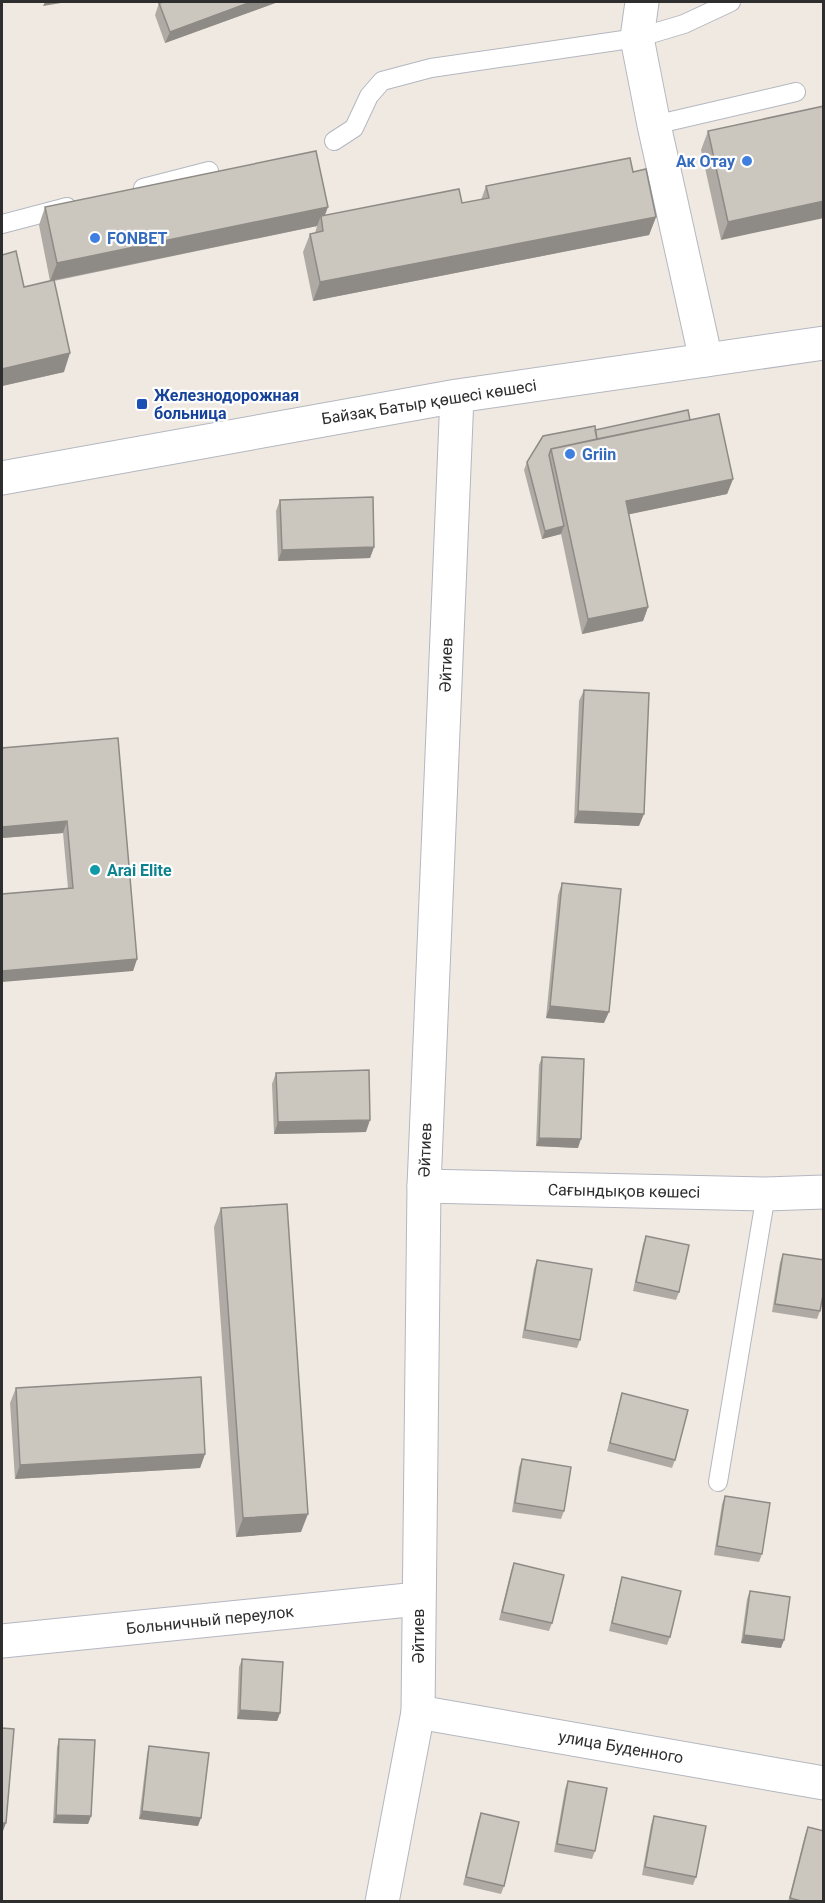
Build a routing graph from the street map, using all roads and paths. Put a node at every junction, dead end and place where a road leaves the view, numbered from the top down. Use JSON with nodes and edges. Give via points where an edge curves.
{"nodes":[{"id":1,"x":642,"y":2,"type":"edge"},
{"id":2,"x":731,"y":2,"type":"edge"},
{"id":3,"x":637,"y":38,"type":"junction"},
{"id":4,"x":796,"y":92,"type":"dead end"},
{"id":5,"x":654,"y":125,"type":"junction"},
{"id":6,"x":334,"y":141,"type":"dead end"},
{"id":7,"x":209,"y":171,"type":"edge"},
{"id":8,"x":128,"y":192,"type":"edge"},
{"id":9,"x":82,"y":203,"type":"edge"},
{"id":10,"x":2,"y":224,"type":"edge"},
{"id":11,"x":824,"y":343,"type":"edge"},
{"id":12,"x":706,"y":360,"type":"junction"},
{"id":13,"x":457,"y":396,"type":"junction"},
{"id":14,"x":2,"y":478,"type":"edge"},
{"id":15,"x":424,"y":1186,"type":"junction"},
{"id":16,"x":824,"y":1192,"type":"edge"},
{"id":17,"x":766,"y":1194,"type":"junction"},
{"id":18,"x":718,"y":1482,"type":"dead end"},
{"id":19,"x":418,"y":1599,"type":"junction"},
{"id":20,"x":2,"y":1641,"type":"edge"},
{"id":21,"x":418,"y":1712,"type":"junction"},
{"id":22,"x":824,"y":1783,"type":"edge"},
{"id":23,"x":382,"y":1902,"type":"edge"}],
"edges":[{"from":1,"to":3,"type":"street"},
{"from":2,"to":3,"type":"lane","via":[[684,24]]},
{"from":3,"to":5,"type":"street"},
{"from":3,"to":6,"type":"lane","via":[[402,74],[382,81],[369,96],[354,128]]},
{"from":4,"to":5,"type":"lane"},
{"from":5,"to":12,"type":"street"},
{"from":7,"to":8,"type":"lane"},
{"from":9,"to":10,"type":"lane"},
{"from":11,"to":12,"type":"street","name":"Байзақ Батыр қөшесі көшесі"},
{"from":12,"to":13,"type":"street","name":"Байзақ Батыр қөшесі көшесі"},
{"from":13,"to":14,"type":"street","name":"Байзақ Батыр қөшесі көшесі"},
{"from":13,"to":15,"type":"street","name":"Әйтиев"},
{"from":15,"to":17,"type":"street","name":"Сағындықов көшесі"},
{"from":15,"to":19,"type":"street","name":"Әйтиев"},
{"from":16,"to":17,"type":"street","name":"Сағындықов көшесі"},
{"from":17,"to":18,"type":"lane"},
{"from":19,"to":20,"type":"street","name":"Больничный переулок"},
{"from":19,"to":21,"type":"street","name":"Әйтиев"},
{"from":21,"to":22,"type":"street","name":"улица Буденного"},
{"from":21,"to":23,"type":"street","name":"Әйтиев"}]}
